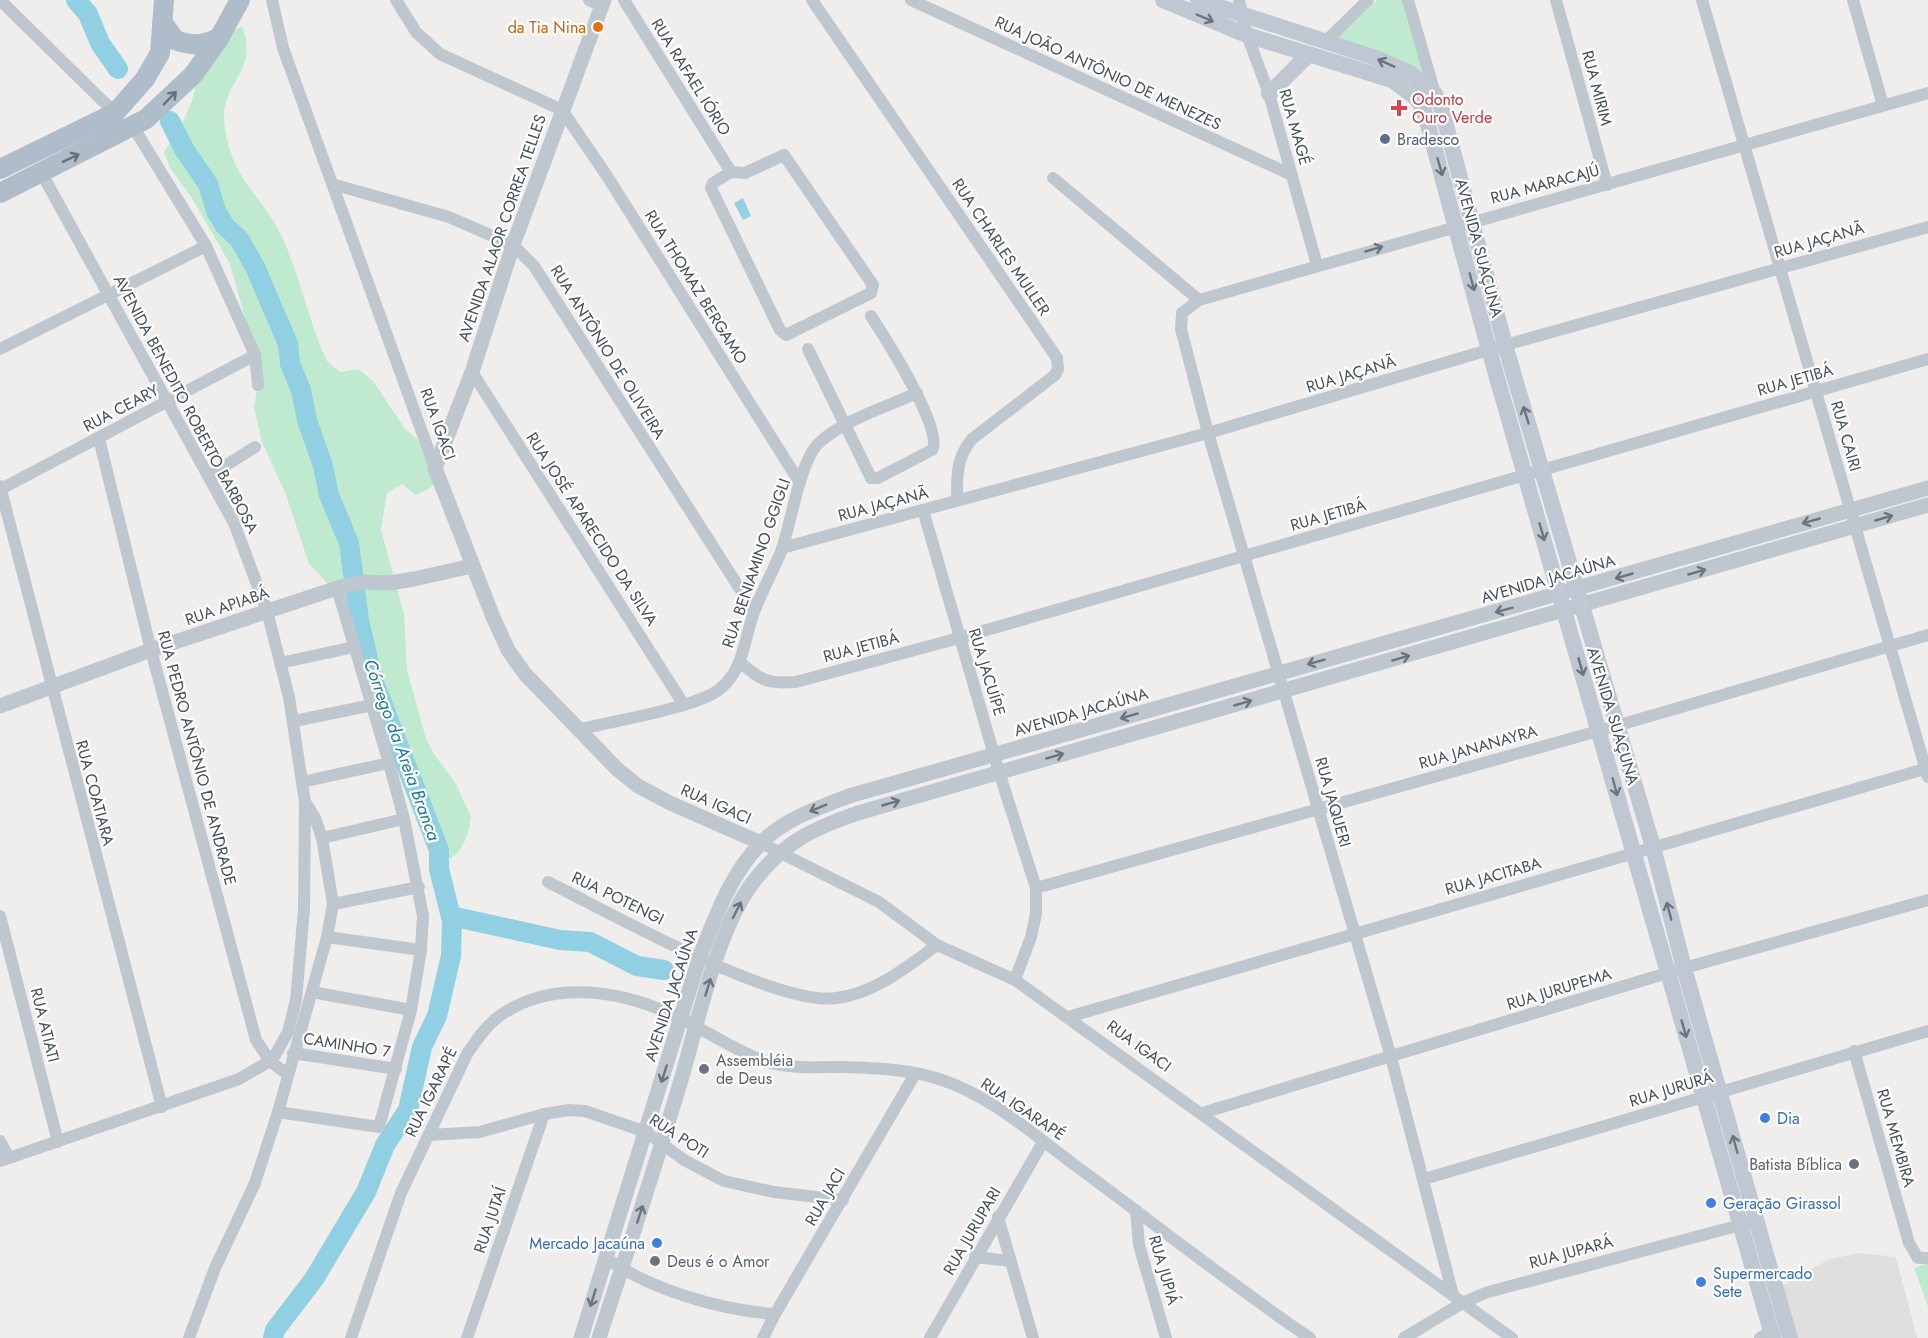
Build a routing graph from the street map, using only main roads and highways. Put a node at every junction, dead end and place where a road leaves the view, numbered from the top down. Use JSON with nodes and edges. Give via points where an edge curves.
{"nodes":[{"id":1,"x":164,"y":0,"type":"edge"},
{"id":2,"x":240,"y":0,"type":"edge"},
{"id":3,"x":1163,"y":0,"type":"edge"},
{"id":4,"x":1198,"y":0,"type":"edge"},
{"id":5,"x":164,"y":23,"type":"junction"},
{"id":6,"x":220,"y":37,"type":"junction"},
{"id":7,"x":1308,"y":55,"type":"junction"},
{"id":8,"x":1269,"y":94,"type":"road end"},
{"id":9,"x":116,"y":113,"type":"junction"},
{"id":10,"x":134,"y":128,"type":"junction"},
{"id":11,"x":0,"y":170,"type":"edge"},
{"id":12,"x":0,"y":193,"type":"edge"},
{"id":13,"x":1465,"y":224,"type":"junction"},
{"id":14,"x":1497,"y":348,"type":"junction"},
{"id":15,"x":1571,"y":600,"type":"junction"},
{"id":16,"x":1608,"y":728,"type":"junction"},
{"id":17,"x":1768,"y":1336,"type":"edge"},
{"id":18,"x":1790,"y":1338,"type":"edge"}],
"edges":[{"from":1,"to":5,"type":"main road"},
{"from":2,"to":6,"type":"main road"},
{"from":3,"to":7,"type":"main road","one_way":true},
{"from":13,"to":4,"type":"main road","name":"AVENIDA SUAÇUNA","one_way":true,"via":[[1441,107],[1435,94],[1410,73],[1376,58]]},
{"from":5,"to":6,"type":"main road","via":[[175,40],[190,45]]},
{"from":5,"to":9,"type":"main road","via":[[160,53],[145,79]]},
{"from":10,"to":6,"type":"main road","one_way":true,"via":[[193,75]]},
{"from":7,"to":8,"type":"main road"},
{"from":7,"to":13,"type":"main road","name":"AVENIDA SUAÇUNA","one_way":true,"via":[[1392,80],[1415,97],[1425,110]]},
{"from":9,"to":10,"type":"main road","via":[[124,124]]},
{"from":9,"to":11,"type":"main road"},
{"from":12,"to":10,"type":"main road","one_way":true},
{"from":13,"to":14,"type":"main road","name":"AVENIDA SUAÇUNA"},
{"from":14,"to":15,"type":"main road","name":"AVENIDA SUAÇUNA","one_way":true,"via":[[1526,476]]},
{"from":15,"to":14,"type":"main road","name":"AVENIDA SUAÇUNA","one_way":true,"via":[[1544,471]]},
{"from":15,"to":16,"type":"main road","name":"AVENIDA SUAÇUNA"},
{"from":16,"to":17,"type":"main road","name":"AVENIDA SUAÇUNA","one_way":true,"via":[[1634,853]]},
{"from":18,"to":16,"type":"main road","name":"AVENIDA SUAÇUNA","one_way":true,"via":[[1653,847]]}]}
